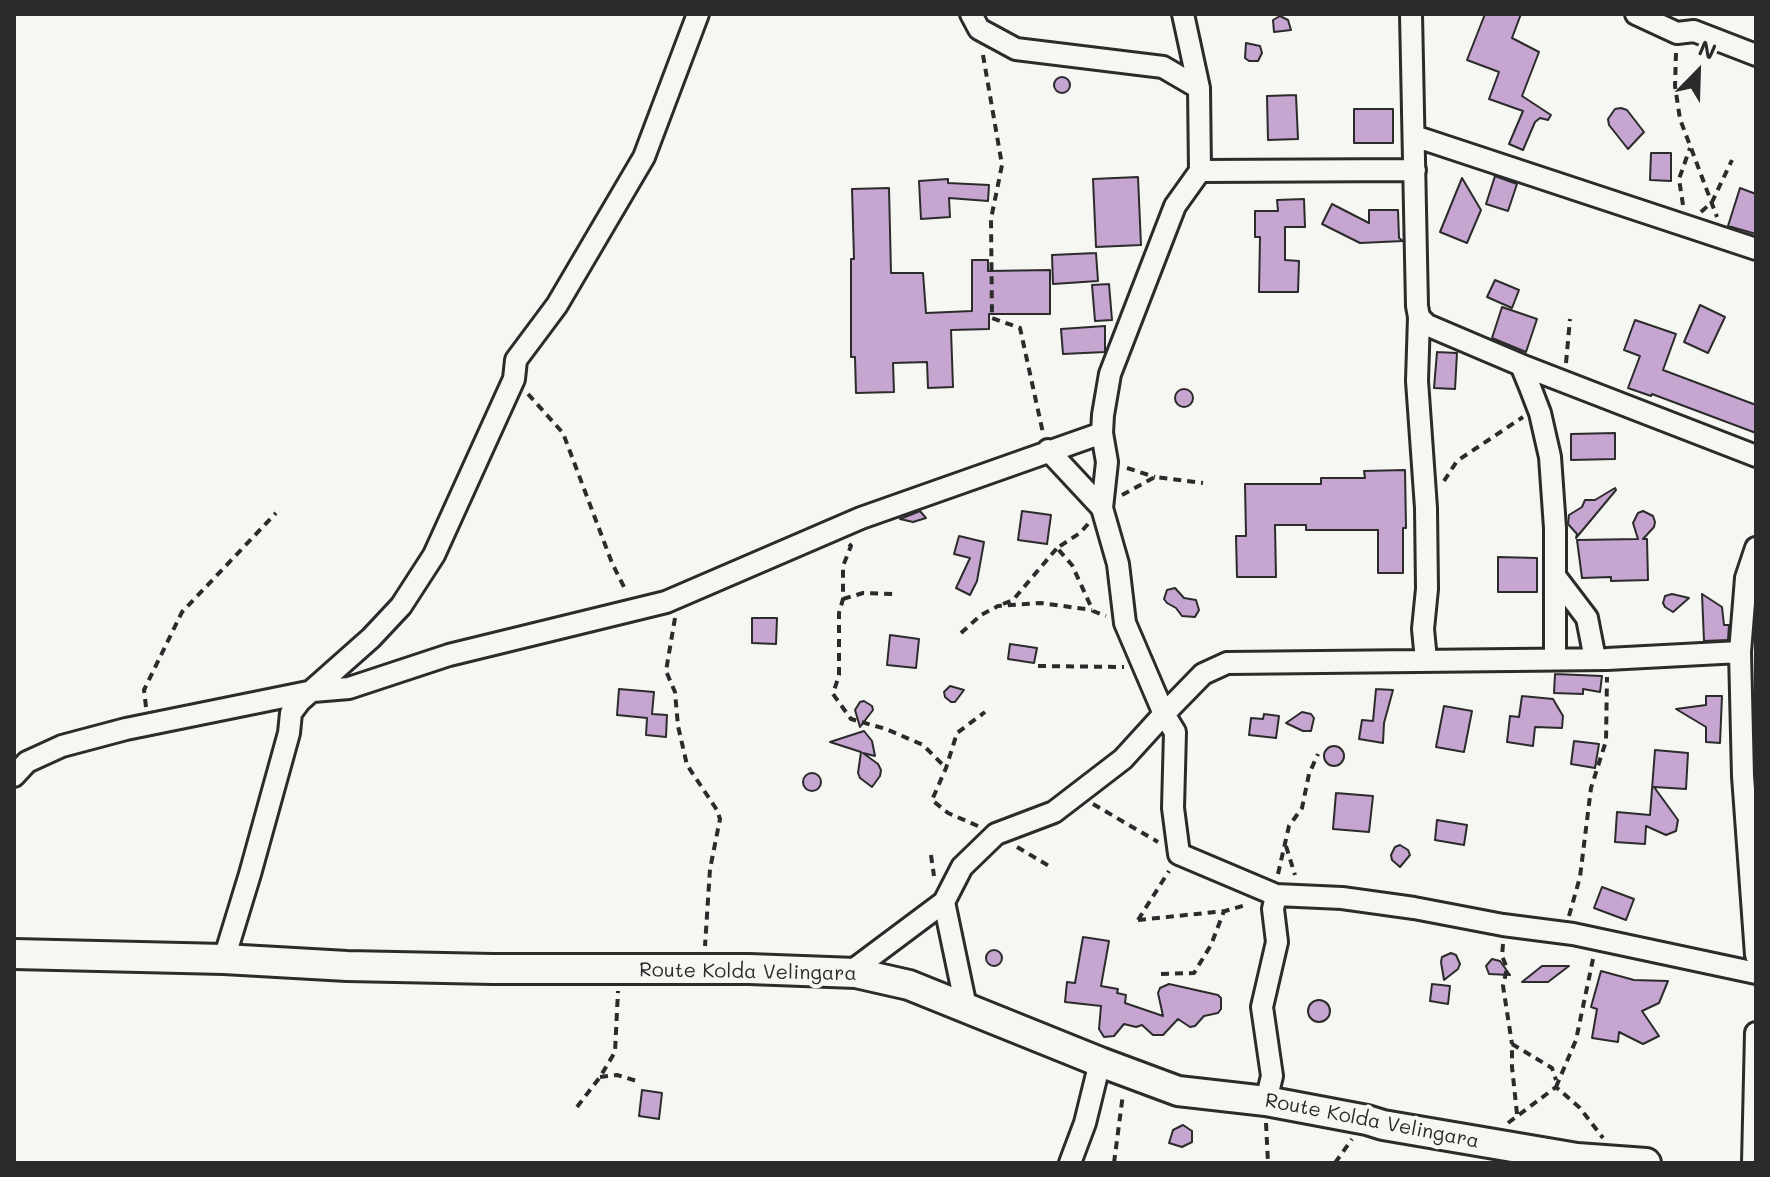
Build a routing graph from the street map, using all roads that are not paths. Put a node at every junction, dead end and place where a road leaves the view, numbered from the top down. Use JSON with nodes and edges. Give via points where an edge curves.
{"nodes":[{"id":1,"x":698,"y":14,"type":"edge"},
{"id":2,"x":1183,"y":14,"type":"edge"},
{"id":3,"x":1411,"y":14,"type":"edge"},
{"id":4,"x":1636,"y":14,"type":"edge"},
{"id":5,"x":975,"y":22,"type":"edge"},
{"id":6,"x":1756,"y":55,"type":"edge"},
{"id":7,"x":1199,"y":88,"type":"junction"},
{"id":8,"x":1414,"y":136,"type":"junction"},
{"id":9,"x":1415,"y":170,"type":"junction"},
{"id":10,"x":1200,"y":171,"type":"junction"},
{"id":11,"x":1756,"y":249,"type":"edge"},
{"id":12,"x":1419,"y":317,"type":"junction"},
{"id":13,"x":1521,"y":365,"type":"junction"},
{"id":14,"x":1102,"y":433,"type":"junction"},
{"id":15,"x":1048,"y":450,"type":"junction"},
{"id":16,"x":1754,"y":459,"type":"edge"},
{"id":17,"x":1102,"y":508,"type":"junction"},
{"id":18,"x":1756,"y":548,"type":"edge"},
{"id":19,"x":1555,"y":576,"type":"junction"},
{"id":20,"x":1740,"y":652,"type":"junction"},
{"id":21,"x":1555,"y":659,"type":"junction"},
{"id":22,"x":1601,"y":659,"type":"junction"},
{"id":23,"x":1426,"y":660,"type":"junction"},
{"id":24,"x":313,"y":691,"type":"junction"},
{"id":25,"x":1164,"y":714,"type":"junction"},
{"id":26,"x":14,"y":776,"type":"edge"},
{"id":27,"x":1749,"y":777,"type":"edge"},
{"id":28,"x":1276,"y":895,"type":"junction"},
{"id":29,"x":944,"y":902,"type":"junction"},
{"id":30,"x":14,"y":954,"type":"edge"},
{"id":31,"x":1756,"y":955,"type":"edge"},
{"id":32,"x":224,"y":959,"type":"junction"},
{"id":33,"x":849,"y":973,"type":"junction"},
{"id":34,"x":1756,"y":973,"type":"edge"},
{"id":35,"x":966,"y":1007,"type":"junction"},
{"id":36,"x":1756,"y":1033,"type":"edge"},
{"id":37,"x":1113,"y":1067,"type":"junction"},
{"id":38,"x":1266,"y":1101,"type":"junction"},
{"id":39,"x":1070,"y":1163,"type":"edge"},
{"id":40,"x":1646,"y":1163,"type":"edge"},
{"id":41,"x":1753,"y":1163,"type":"edge"}],
"edges":[{"from":1,"to":24,"type":"street","via":[[644,157],[557,305],[516,360],[514,379],[434,555],[401,606]]},
{"from":2,"to":7,"type":"street"},
{"from":3,"to":8,"type":"street"},
{"from":4,"to":6,"type":"street","via":[[1677,33],[1694,31]]},
{"from":5,"to":7,"type":"street","via":[[1016,49],[1163,67]]},
{"from":7,"to":10,"type":"street"},
{"from":8,"to":9,"type":"street"},
{"from":8,"to":11,"type":"street"},
{"from":9,"to":10,"type":"street"},
{"from":9,"to":12,"type":"street"},
{"from":10,"to":14,"type":"street","via":[[1175,206],[1110,374]]},
{"from":12,"to":13,"type":"street"},
{"from":12,"to":23,"type":"street"},
{"from":13,"to":16,"type":"street"},
{"from":13,"to":19,"type":"street","via":[[1550,457]]},
{"from":14,"to":15,"type":"street"},
{"from":14,"to":17,"type":"street","via":[[1107,462]]},
{"from":15,"to":17,"type":"street"},
{"from":15,"to":24,"type":"street","via":[[841,527],[666,602],[449,655],[349,688]]},
{"from":17,"to":25,"type":"street","via":[[1118,564],[1125,623]]},
{"from":18,"to":20,"type":"street","via":[[1746,578]]},
{"from":19,"to":21,"type":"street"},
{"from":19,"to":22,"type":"street","via":[[1587,618]]},
{"from":20,"to":22,"type":"street"},
{"from":20,"to":27,"type":"street"},
{"from":21,"to":22,"type":"street"},
{"from":21,"to":23,"type":"street"},
{"from":23,"to":25,"type":"street","via":[[1227,663],[1203,674]]},
{"from":24,"to":26,"type":"street","via":[[62,746],[27,762]]},
{"from":24,"to":32,"type":"street","via":[[291,713]]},
{"from":25,"to":28,"type":"street","via":[[1175,732],[1173,808],[1179,854]]},
{"from":25,"to":29,"type":"street","via":[[1123,759],[1054,812],[996,834],[962,867]]},
{"from":27,"to":31,"type":"street"},
{"from":28,"to":34,"type":"street","via":[[1414,908],[1573,934]]},
{"from":28,"to":38,"type":"street","via":[[1277,942],[1262,1007],[1272,1076]]},
{"from":29,"to":33,"type":"street"},
{"from":29,"to":35,"type":"street"},
{"from":30,"to":32,"type":"main road","name":"Route Kolda Velingara"},
{"from":32,"to":33,"type":"main road","name":"Route Kolda Velingara","via":[[347,966]]},
{"from":33,"to":35,"type":"main road","name":"Route Kolda Velingara","via":[[909,985]]},
{"from":35,"to":37,"type":"main road","name":"Route Kolda Velingara"},
{"from":36,"to":41,"type":"street"},
{"from":37,"to":38,"type":"main road","name":"Route Kolda Velingara","via":[[1178,1091]]},
{"from":37,"to":39,"type":"street"},
{"from":38,"to":40,"type":"main road","name":"Route Kolda Velingara","via":[[1577,1158]]}]}
